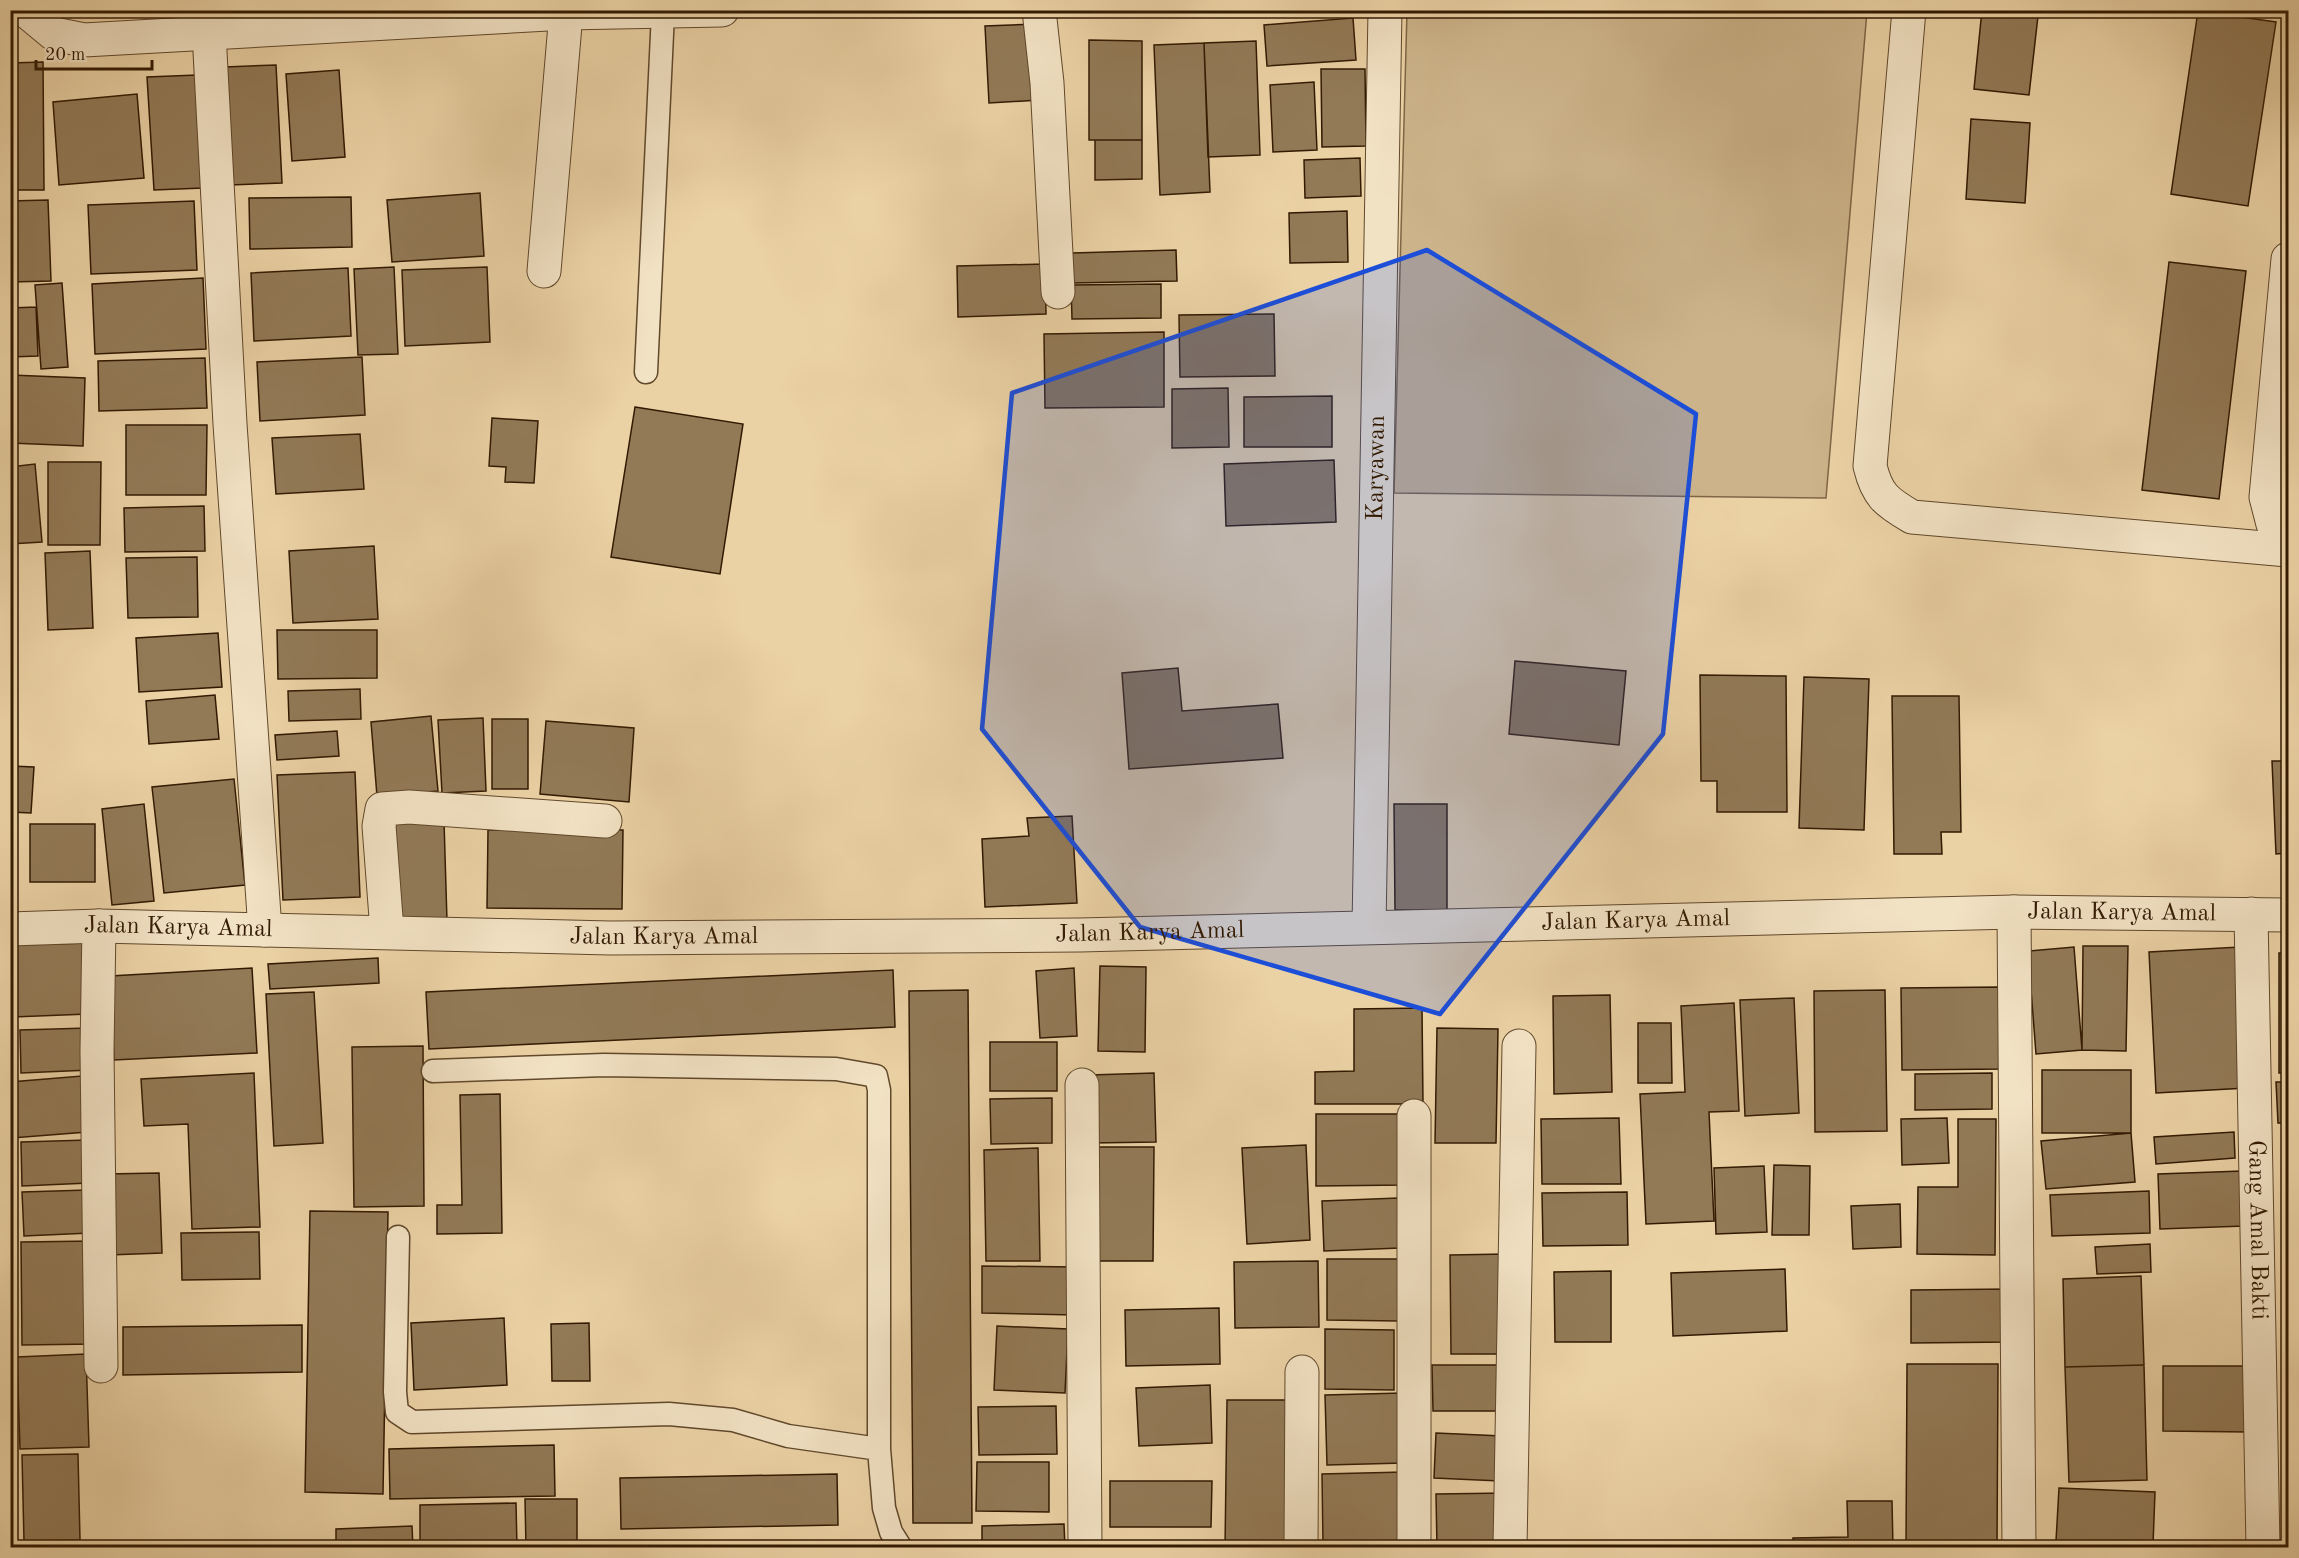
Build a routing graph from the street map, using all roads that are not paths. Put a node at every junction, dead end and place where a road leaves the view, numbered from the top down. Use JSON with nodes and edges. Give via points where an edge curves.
{"nodes":[{"id":1,"x":25,"y":10,"type":"edge"},
{"id":2,"x":722,"y":10,"type":"edge"},
{"id":3,"x":1039,"y":10,"type":"edge"},
{"id":4,"x":1385,"y":10,"type":"edge"},
{"id":5,"x":1909,"y":10,"type":"edge"},
{"id":6,"x":566,"y":13,"type":"junction"},
{"id":7,"x":663,"y":13,"type":"junction"},
{"id":8,"x":209,"y":33,"type":"junction"},
{"id":9,"x":2289,"y":260,"type":"edge"},
{"id":10,"x":544,"y":271,"type":"dead end"},
{"id":11,"x":1058,"y":292,"type":"dead end"},
{"id":12,"x":646,"y":372,"type":"dead end"},
{"id":13,"x":2289,"y":544,"type":"edge"},
{"id":14,"x":2289,"y":550,"type":"edge"},
{"id":15,"x":605,"y":821,"type":"dead end"},
{"id":16,"x":2014,"y":912,"type":"junction"},
{"id":17,"x":2251,"y":914,"type":"junction"},
{"id":18,"x":2289,"y":915,"type":"edge"},
{"id":19,"x":99,"y":926,"type":"junction"},
{"id":20,"x":1369,"y":927,"type":"junction"},
{"id":21,"x":10,"y":929,"type":"edge"},
{"id":22,"x":265,"y":930,"type":"junction"},
{"id":23,"x":387,"y":931,"type":"junction"},
{"id":24,"x":1519,"y":1046,"type":"dead end"},
{"id":25,"x":433,"y":1071,"type":"dead end"},
{"id":26,"x":1082,"y":1085,"type":"dead end"},
{"id":27,"x":1414,"y":1116,"type":"dead end"},
{"id":28,"x":398,"y":1236,"type":"dead end"},
{"id":29,"x":101,"y":1366,"type":"dead end"},
{"id":30,"x":1302,"y":1372,"type":"dead end"},
{"id":31,"x":879,"y":1449,"type":"junction"},
{"id":32,"x":901,"y":1548,"type":"edge"},
{"id":33,"x":1085,"y":1548,"type":"edge"},
{"id":34,"x":1302,"y":1548,"type":"edge"},
{"id":35,"x":1414,"y":1548,"type":"edge"},
{"id":36,"x":1510,"y":1548,"type":"edge"},
{"id":37,"x":2019,"y":1548,"type":"edge"},
{"id":38,"x":2263,"y":1548,"type":"edge"}],
"edges":[{"from":1,"to":8,"type":"street","via":[[54,34],[84,40]]},
{"from":2,"to":7,"type":"street"},
{"from":3,"to":11,"type":"street","via":[[1047,83]]},
{"from":4,"to":20,"type":"street","name":"Karyawan"},
{"from":5,"to":14,"type":"street","via":[[1870,466],[1875,485],[1889,504],[1912,517]]},
{"from":6,"to":7,"type":"street"},
{"from":6,"to":8,"type":"street"},
{"from":6,"to":10,"type":"street"},
{"from":7,"to":12,"type":"lane"},
{"from":8,"to":22,"type":"street","via":[[230,424]]},
{"from":9,"to":13,"type":"street","via":[[2266,497],[2273,524]]},
{"from":15,"to":23,"type":"street","via":[[409,807],[382,809],[379,826]]},
{"from":16,"to":17,"type":"street","name":"Jalan Karya Amal"},
{"from":16,"to":20,"type":"street","name":"Jalan Karya Amal"},
{"from":16,"to":37,"type":"street"},
{"from":17,"to":18,"type":"street","name":"Jalan Karya Amal"},
{"from":17,"to":38,"type":"street","name":"Gang Amal Bakti"},
{"from":19,"to":21,"type":"street","name":"Jalan Karya Amal"},
{"from":19,"to":22,"type":"street","name":"Jalan Karya Amal"},
{"from":19,"to":29,"type":"street"},
{"from":20,"to":23,"type":"street","name":"Jalan Karya Amal","via":[[1080,935],[610,938]]},
{"from":22,"to":23,"type":"street","name":"Jalan Karya Amal"},
{"from":24,"to":36,"type":"street"},
{"from":25,"to":31,"type":"lane","via":[[604,1065],[836,1069],[876,1076]]},
{"from":26,"to":33,"type":"street"},
{"from":27,"to":35,"type":"street"},
{"from":28,"to":31,"type":"lane","via":[[395,1392],[397,1412],[412,1422],[669,1414],[733,1420],[788,1436]]},
{"from":30,"to":34,"type":"street"},
{"from":31,"to":32,"type":"lane","via":[[884,1508]]}]}
